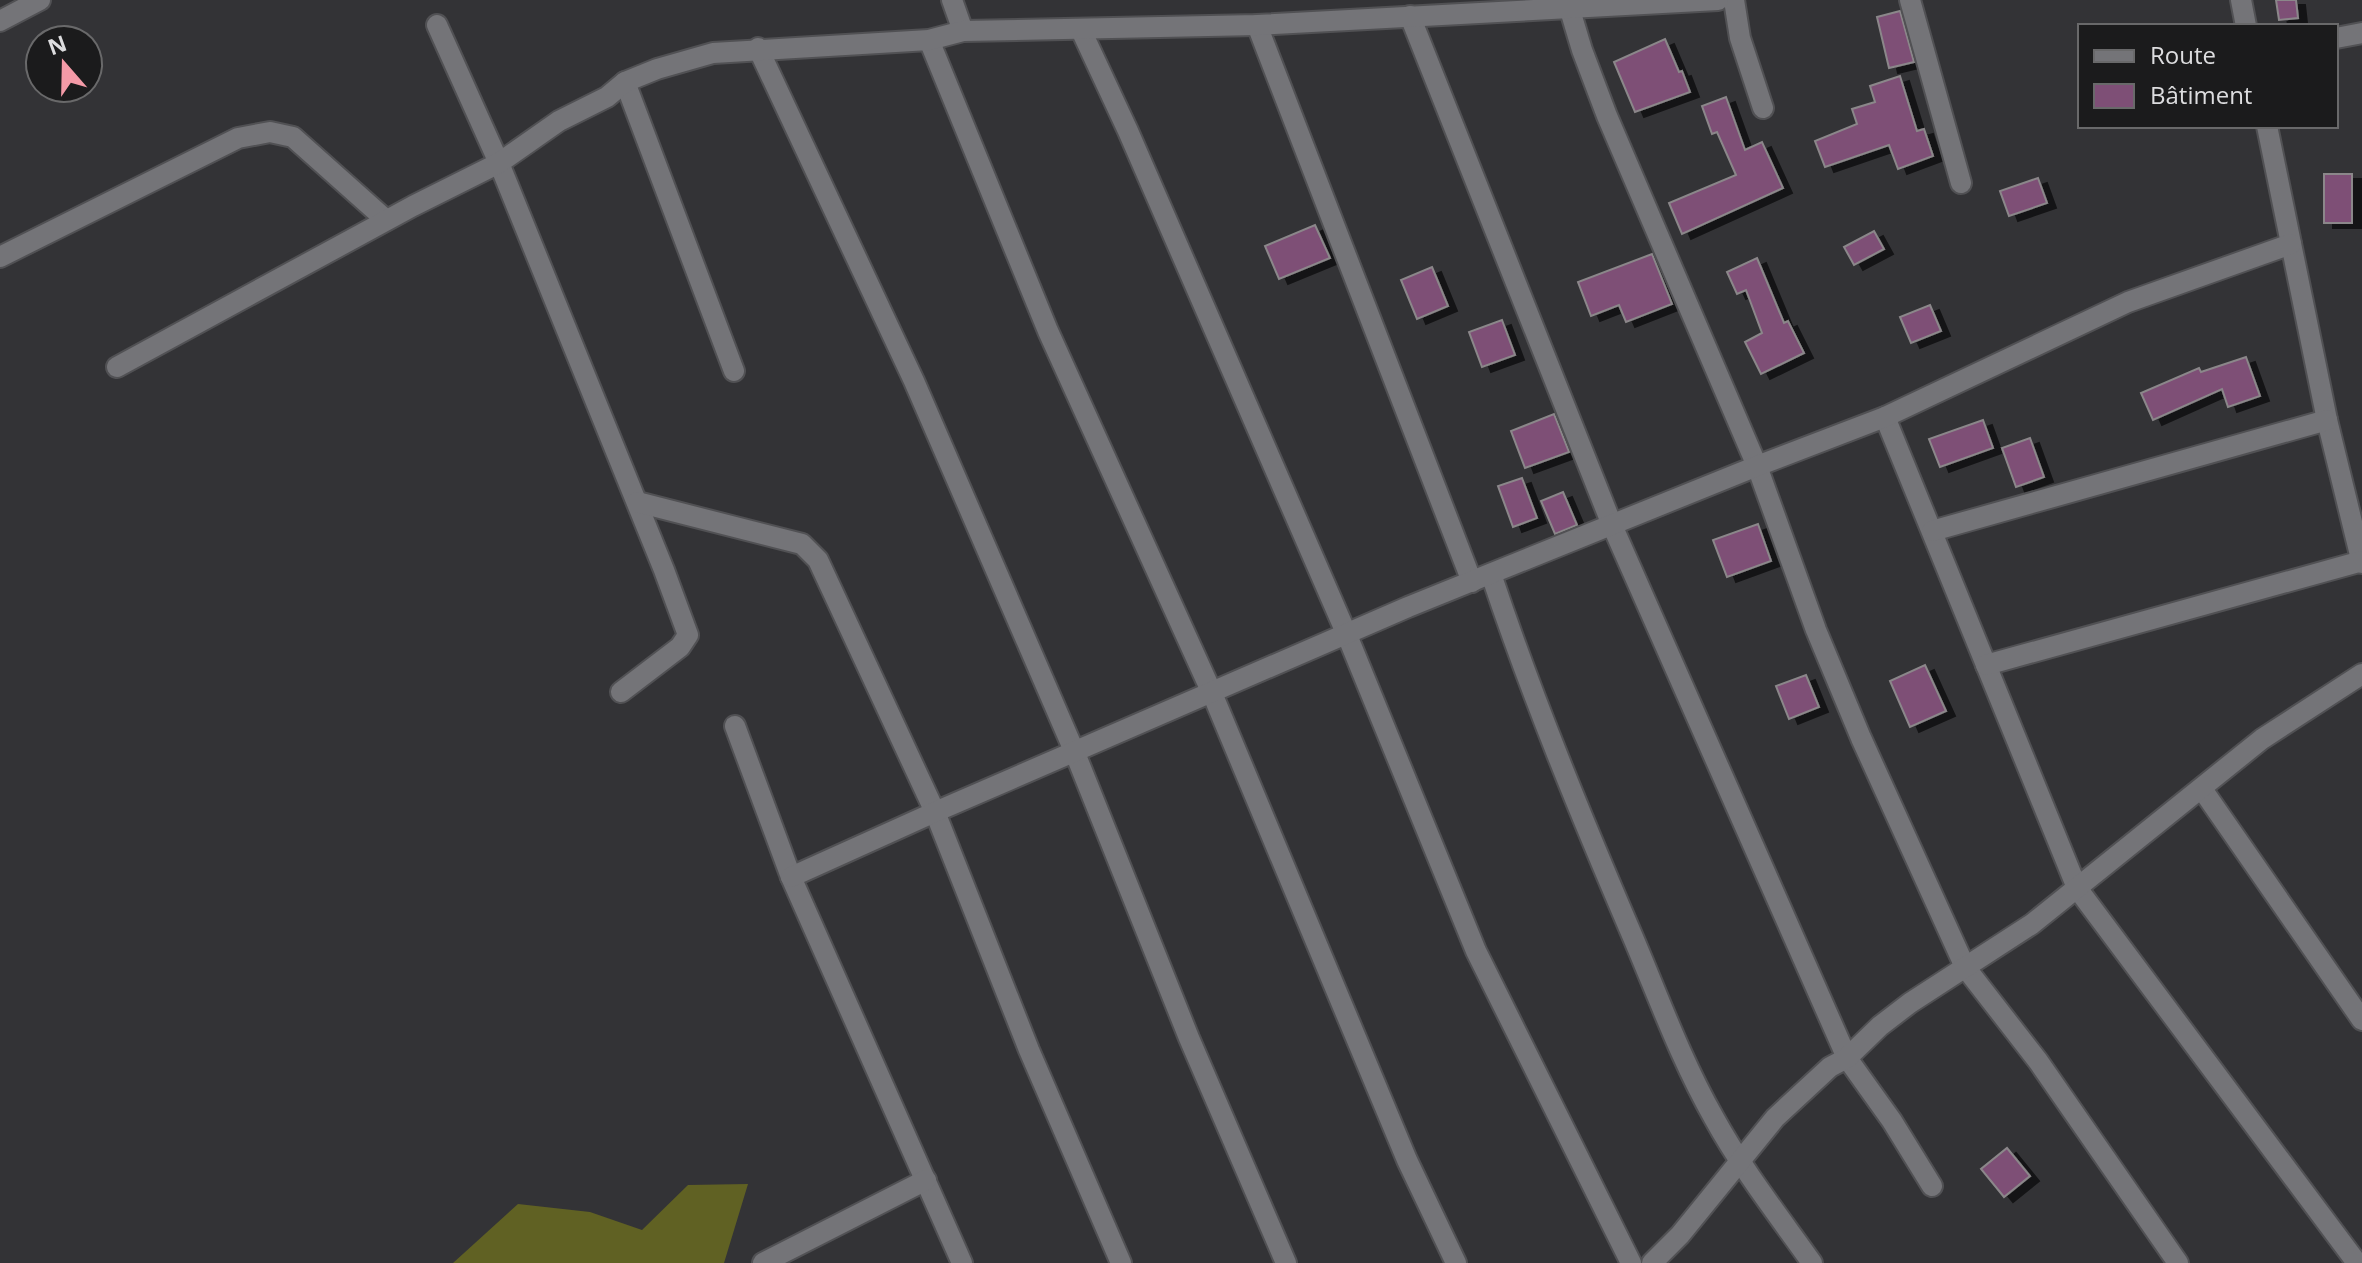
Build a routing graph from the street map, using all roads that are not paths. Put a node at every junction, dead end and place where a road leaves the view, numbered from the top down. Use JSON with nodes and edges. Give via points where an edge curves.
{"nodes":[{"id":1,"x":40,"y":0,"type":"edge"},
{"id":2,"x":952,"y":0,"type":"edge"},
{"id":3,"x":1718,"y":0,"type":"edge"},
{"id":4,"x":1734,"y":0,"type":"edge"},
{"id":5,"x":1910,"y":0,"type":"edge"},
{"id":6,"x":2241,"y":0,"type":"edge"},
{"id":7,"x":1568,"y":4,"type":"edge"},
{"id":8,"x":1410,"y":16,"type":"junction"},
{"id":9,"x":0,"y":21,"type":"edge"},
{"id":10,"x":2246,"y":24,"type":"edge"},
{"id":11,"x":437,"y":25,"type":"dead end"},
{"id":12,"x":1257,"y":25,"type":"junction"},
{"id":13,"x":1081,"y":30,"type":"junction"},
{"id":14,"x":963,"y":31,"type":"junction"},
{"id":15,"x":2362,"y":33,"type":"edge"},
{"id":16,"x":2338,"y":38,"type":"edge"},
{"id":17,"x":929,"y":40,"type":"junction"},
{"id":18,"x":758,"y":48,"type":"junction"},
{"id":19,"x":625,"y":82,"type":"junction"},
{"id":20,"x":1763,"y":108,"type":"dead end"},
{"id":21,"x":2267,"y":128,"type":"edge"},
{"id":22,"x":499,"y":163,"type":"junction"},
{"id":23,"x":1961,"y":183,"type":"dead end"},
{"id":24,"x":386,"y":220,"type":"junction"},
{"id":25,"x":2291,"y":244,"type":"junction"},
{"id":26,"x":0,"y":257,"type":"edge"},
{"id":27,"x":117,"y":367,"type":"dead end"},
{"id":28,"x":734,"y":371,"type":"dead end"},
{"id":29,"x":1885,"y":417,"type":"junction"},
{"id":30,"x":2327,"y":420,"type":"junction"},
{"id":31,"x":1757,"y":466,"type":"junction"},
{"id":32,"x":637,"y":502,"type":"junction"},
{"id":33,"x":1612,"y":525,"type":"junction"},
{"id":34,"x":1932,"y":531,"type":"junction"},
{"id":35,"x":2362,"y":562,"type":"edge"},
{"id":36,"x":1481,"y":578,"type":"junction"},
{"id":37,"x":1347,"y":635,"type":"junction"},
{"id":38,"x":1986,"y":665,"type":"junction"},
{"id":39,"x":2362,"y":674,"type":"edge"},
{"id":40,"x":621,"y":692,"type":"dead end"},
{"id":41,"x":1212,"y":693,"type":"junction"},
{"id":42,"x":735,"y":726,"type":"dead end"},
{"id":43,"x":1075,"y":753,"type":"junction"},
{"id":44,"x":2202,"y":789,"type":"junction"},
{"id":45,"x":935,"y":812,"type":"junction"},
{"id":46,"x":791,"y":877,"type":"junction"},
{"id":47,"x":2077,"y":888,"type":"junction"},
{"id":48,"x":1965,"y":967,"type":"junction"},
{"id":49,"x":2362,"y":1020,"type":"edge"},
{"id":50,"x":1847,"y":1058,"type":"junction"},
{"id":51,"x":1739,"y":1162,"type":"junction"},
{"id":52,"x":926,"y":1180,"type":"junction"},
{"id":53,"x":1932,"y":1186,"type":"dead end"},
{"id":54,"x":763,"y":1263,"type":"edge"},
{"id":55,"x":962,"y":1263,"type":"edge"},
{"id":56,"x":1121,"y":1263,"type":"edge"},
{"id":57,"x":1286,"y":1263,"type":"edge"},
{"id":58,"x":1456,"y":1263,"type":"edge"},
{"id":59,"x":1631,"y":1263,"type":"edge"},
{"id":60,"x":1652,"y":1263,"type":"edge"},
{"id":61,"x":1812,"y":1263,"type":"edge"},
{"id":62,"x":2178,"y":1263,"type":"edge"},
{"id":63,"x":2357,"y":1263,"type":"edge"}],
"edges":[{"from":1,"to":9,"type":"street"},
{"from":2,"to":14,"type":"street"},
{"from":3,"to":7,"type":"street"},
{"from":4,"to":20,"type":"street","via":[[1740,38]]},
{"from":5,"to":23,"type":"street"},
{"from":6,"to":10,"type":"street"},
{"from":7,"to":8,"type":"street"},
{"from":7,"to":31,"type":"street","via":[[1607,116]]},
{"from":8,"to":12,"type":"street"},
{"from":8,"to":33,"type":"street"},
{"from":11,"to":22,"type":"street"},
{"from":12,"to":13,"type":"street"},
{"from":12,"to":36,"type":"street"},
{"from":13,"to":14,"type":"street"},
{"from":13,"to":37,"type":"street"},
{"from":14,"to":17,"type":"street"},
{"from":15,"to":16,"type":"street"},
{"from":17,"to":18,"type":"street"},
{"from":17,"to":41,"type":"street","via":[[1048,331]]},
{"from":18,"to":19,"type":"street","via":[[713,53]]},
{"from":18,"to":43,"type":"street","via":[[914,381]]},
{"from":19,"to":22,"type":"street"},
{"from":19,"to":28,"type":"street"},
{"from":21,"to":25,"type":"street"},
{"from":22,"to":24,"type":"street"},
{"from":22,"to":32,"type":"street"},
{"from":24,"to":26,"type":"street","via":[[293,137],[270,132],[238,138]]},
{"from":24,"to":27,"type":"street"},
{"from":25,"to":29,"type":"street","via":[[2128,302]]},
{"from":25,"to":30,"type":"street"},
{"from":29,"to":31,"type":"street"},
{"from":29,"to":34,"type":"street"},
{"from":30,"to":34,"type":"street"},
{"from":30,"to":35,"type":"street"},
{"from":31,"to":33,"type":"street"},
{"from":31,"to":48,"type":"street","via":[[1816,630]]},
{"from":32,"to":40,"type":"street","via":[[688,635]]},
{"from":32,"to":45,"type":"street","via":[[802,544],[818,560]]},
{"from":33,"to":36,"type":"street"},
{"from":33,"to":50,"type":"street"},
{"from":34,"to":38,"type":"street"},
{"from":35,"to":38,"type":"street"},
{"from":36,"to":37,"type":"street"},
{"from":36,"to":51,"type":"street","via":[[1685,1058]]},
{"from":37,"to":41,"type":"street"},
{"from":37,"to":59,"type":"street","via":[[1476,951]]},
{"from":38,"to":47,"type":"street"},
{"from":39,"to":44,"type":"street","via":[[2262,739]]},
{"from":41,"to":43,"type":"street"},
{"from":41,"to":58,"type":"street","via":[[1407,1160]]},
{"from":42,"to":46,"type":"street"},
{"from":43,"to":45,"type":"street"},
{"from":43,"to":57,"type":"street"},
{"from":44,"to":47,"type":"street"},
{"from":44,"to":49,"type":"street"},
{"from":45,"to":46,"type":"street"},
{"from":45,"to":56,"type":"street"},
{"from":46,"to":52,"type":"street"},
{"from":47,"to":48,"type":"street"},
{"from":47,"to":63,"type":"street"},
{"from":48,"to":50,"type":"street","via":[[1880,1026]]},
{"from":48,"to":62,"type":"street","via":[[2038,1061]]},
{"from":50,"to":51,"type":"street","via":[[1806,1087]]},
{"from":50,"to":53,"type":"street"},
{"from":51,"to":60,"type":"street"},
{"from":51,"to":61,"type":"street"},
{"from":52,"to":54,"type":"street"},
{"from":52,"to":55,"type":"street"}]}
